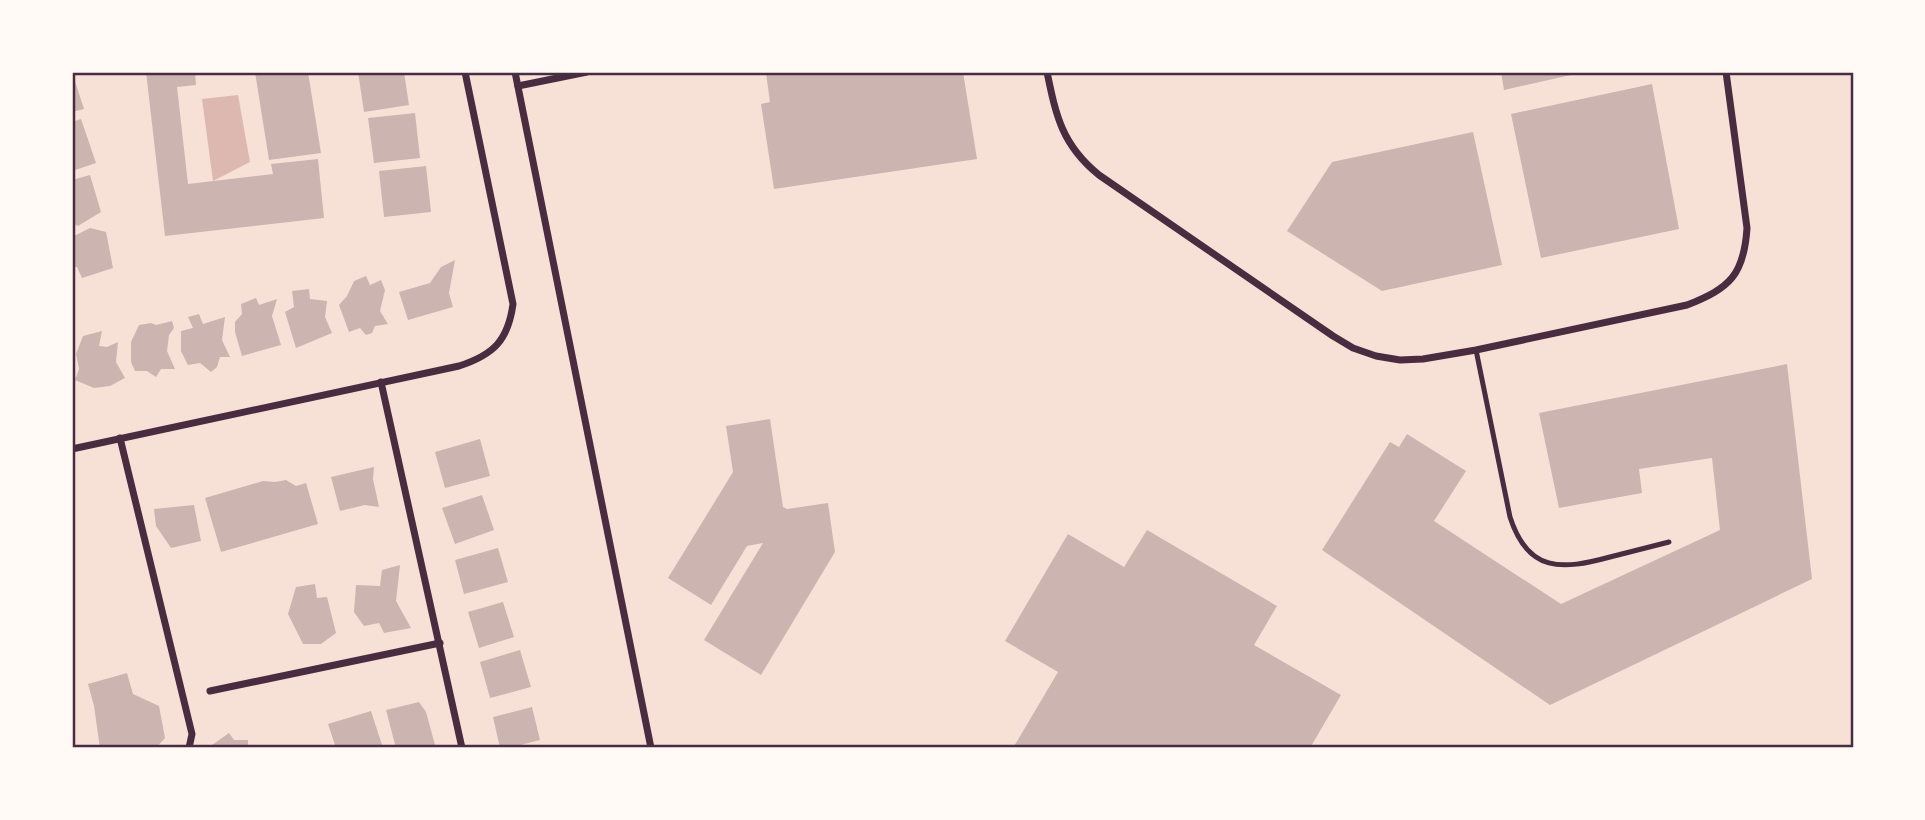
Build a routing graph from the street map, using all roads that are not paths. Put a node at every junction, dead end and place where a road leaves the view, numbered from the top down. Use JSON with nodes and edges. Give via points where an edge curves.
{"nodes":[{"id":1,"x":465,"y":72,"type":"edge"},
{"id":2,"x":515,"y":72,"type":"edge"},
{"id":3,"x":587,"y":72,"type":"edge"},
{"id":4,"x":1047,"y":72,"type":"edge"},
{"id":5,"x":1726,"y":72,"type":"edge"},
{"id":6,"x":518,"y":86,"type":"junction"},
{"id":7,"x":1476,"y":350,"type":"junction"},
{"id":8,"x":381,"y":382,"type":"junction"},
{"id":9,"x":120,"y":438,"type":"junction"},
{"id":10,"x":72,"y":449,"type":"edge"},
{"id":11,"x":1669,"y":542,"type":"dead end"},
{"id":12,"x":440,"y":643,"type":"junction"},
{"id":13,"x":210,"y":691,"type":"dead end"},
{"id":14,"x":189,"y":748,"type":"edge"},
{"id":15,"x":463,"y":748,"type":"edge"},
{"id":16,"x":651,"y":748,"type":"edge"}],
"edges":[{"from":1,"to":8,"type":"street","via":[[513,304],[510,322],[491,352],[458,366]]},
{"from":2,"to":6,"type":"street"},
{"from":3,"to":6,"type":"street"},
{"from":4,"to":7,"type":"street","via":[[1064,135],[1085,164],[1333,336],[1353,348],[1399,359]]},
{"from":5,"to":7,"type":"street","via":[[1746,228],[1740,268],[1729,282],[1687,305]]},
{"from":6,"to":16,"type":"street"},
{"from":7,"to":11,"type":"lane","via":[[1510,517],[1523,545],[1547,562],[1578,566]]},
{"from":8,"to":9,"type":"street"},
{"from":8,"to":12,"type":"street"},
{"from":9,"to":10,"type":"street"},
{"from":9,"to":14,"type":"street","via":[[192,734]]},
{"from":12,"to":13,"type":"street"},
{"from":12,"to":15,"type":"street"}]}
